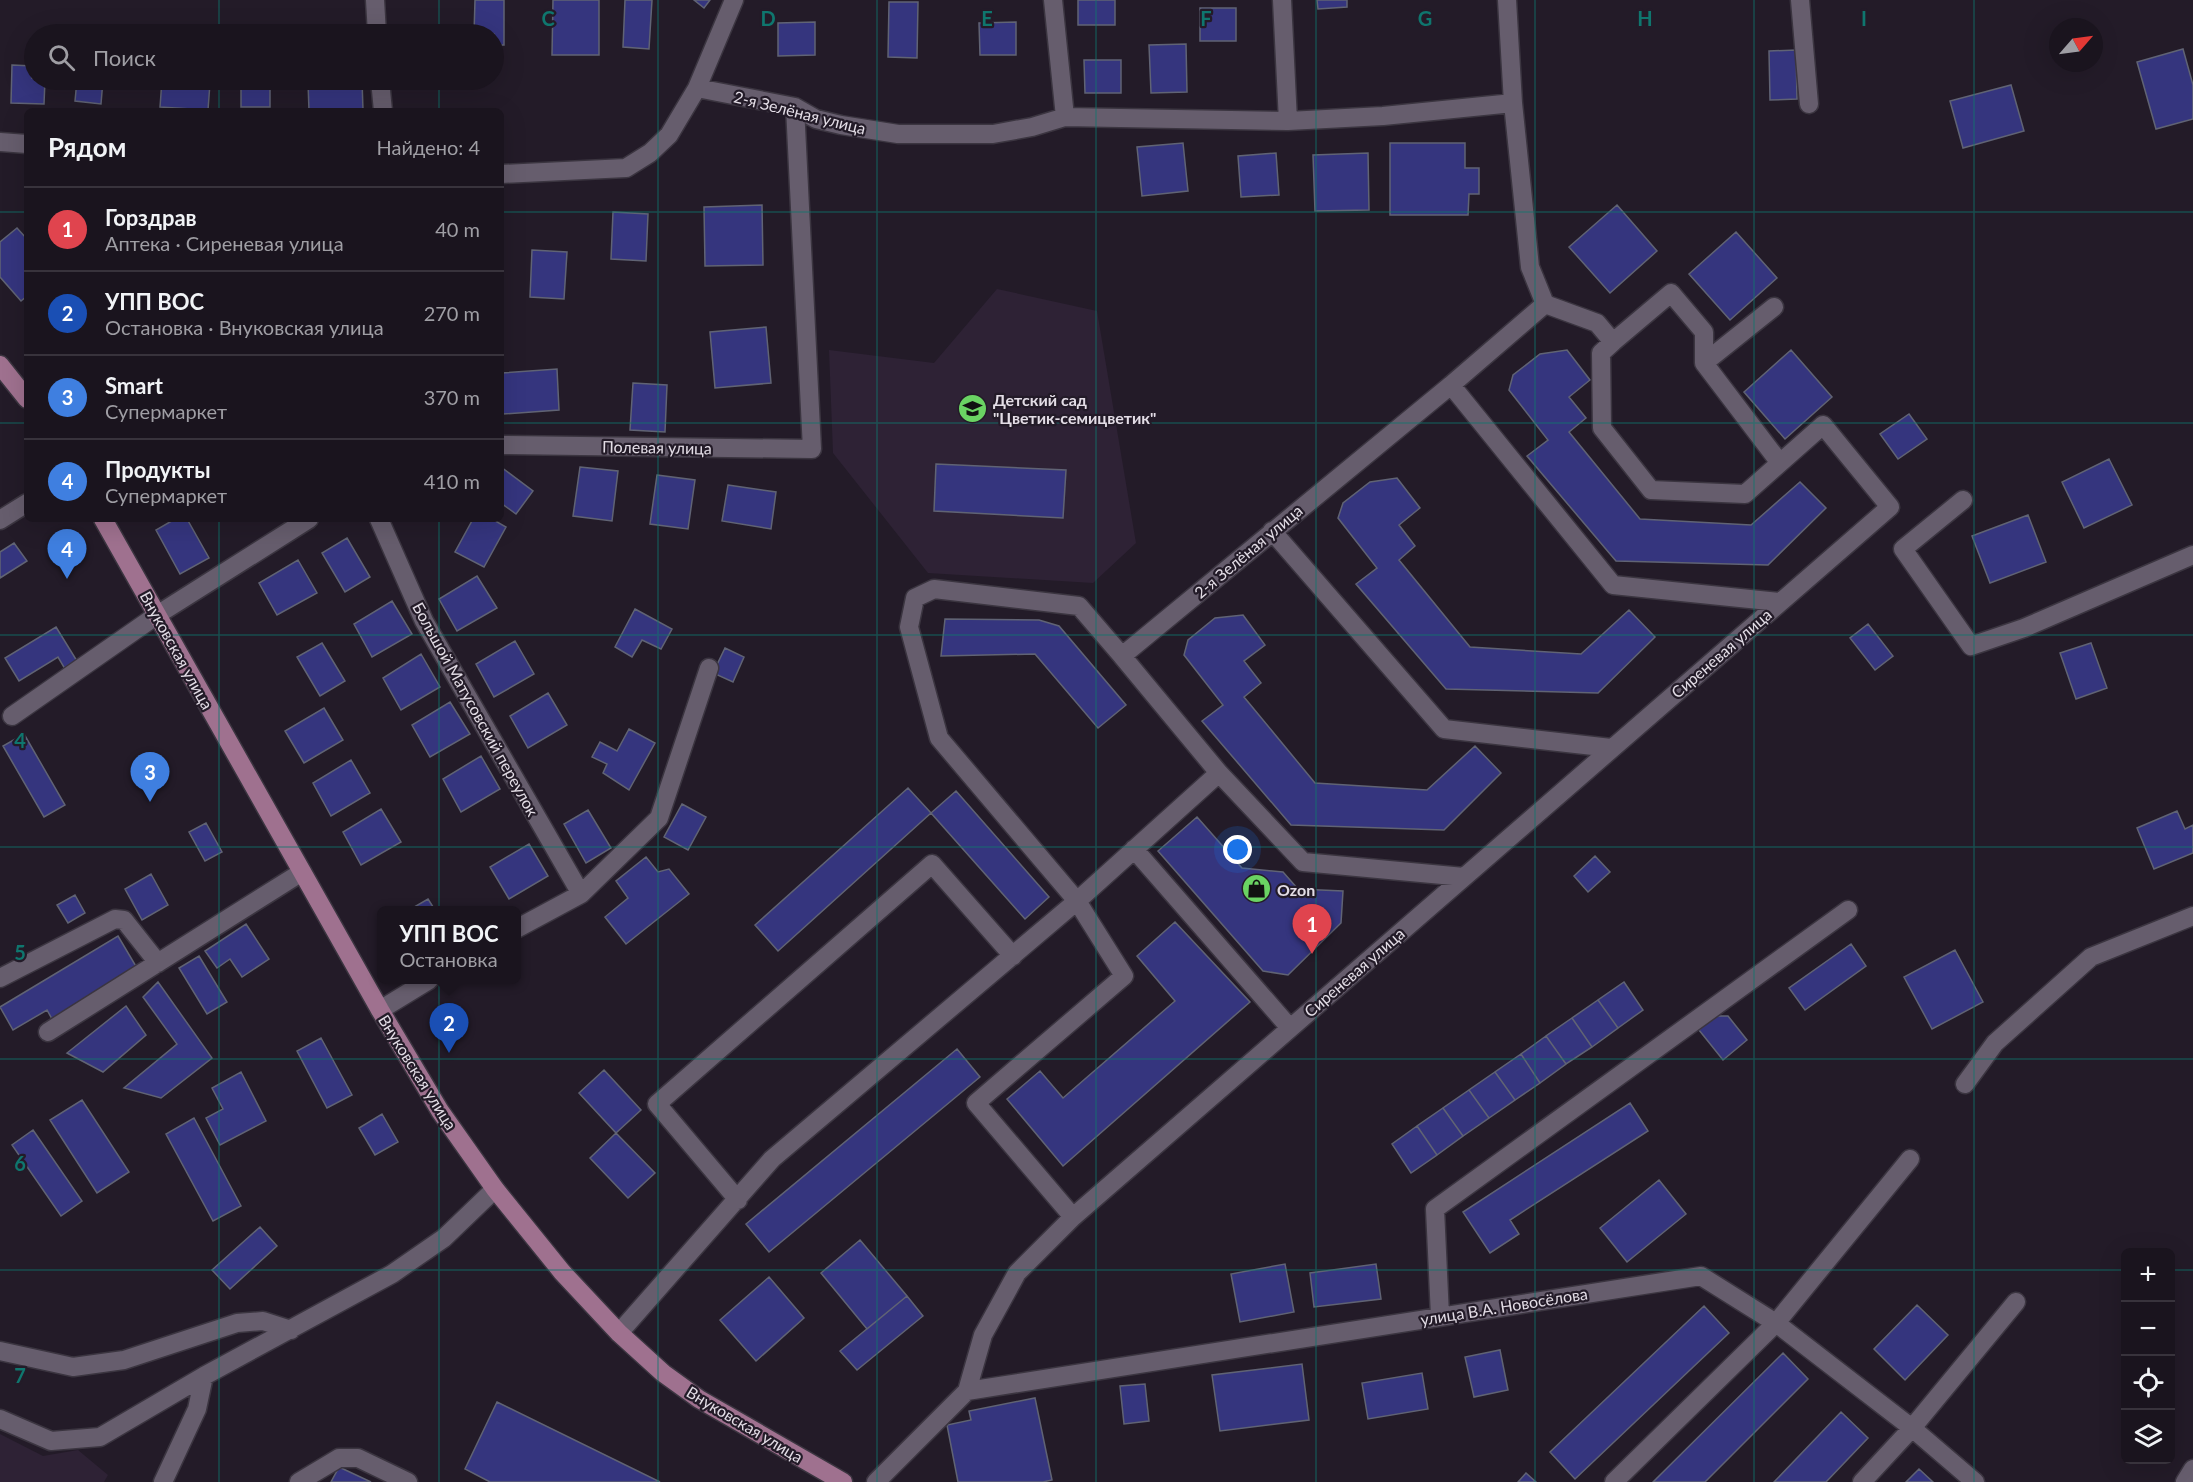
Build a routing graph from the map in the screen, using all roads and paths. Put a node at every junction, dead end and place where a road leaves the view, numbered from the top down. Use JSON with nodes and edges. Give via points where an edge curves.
{"nodes":[{"id":1,"x":375,"y":0,"type":"edge"},
{"id":2,"x":734,"y":0,"type":"edge"},
{"id":3,"x":1053,"y":0,"type":"edge"},
{"id":4,"x":1282,"y":0,"type":"edge"},
{"id":5,"x":1507,"y":0,"type":"edge"},
{"id":6,"x":1800,"y":0,"type":"edge"},
{"id":7,"x":376,"y":24,"type":"edge"},
{"id":8,"x":697,"y":88,"type":"junction"},
{"id":9,"x":381,"y":90,"type":"edge"},
{"id":10,"x":1513,"y":103,"type":"junction"},
{"id":11,"x":1809,"y":104,"type":"dead end"},
{"id":12,"x":795,"y":107,"type":"junction"},
{"id":13,"x":383,"y":108,"type":"edge"},
{"id":14,"x":1065,"y":117,"type":"junction"},
{"id":15,"x":1288,"y":121,"type":"junction"},
{"id":16,"x":0,"y":142,"type":"edge"},
{"id":17,"x":24,"y":144,"type":"edge"},
{"id":18,"x":504,"y":174,"type":"edge"},
{"id":19,"x":1545,"y":304,"type":"junction"},
{"id":20,"x":1774,"y":307,"type":"dead end"},
{"id":21,"x":1613,"y":342,"type":"junction"},
{"id":22,"x":1704,"y":363,"type":"junction"},
{"id":23,"x":0,"y":365,"type":"edge"},
{"id":24,"x":1451,"y":385,"type":"junction"},
{"id":25,"x":24,"y":395,"type":"edge"},
{"id":26,"x":504,"y":445,"type":"edge"},
{"id":27,"x":1780,"y":463,"type":"junction"},
{"id":28,"x":1963,"y":500,"type":"dead end"},
{"id":29,"x":24,"y":505,"type":"edge"},
{"id":30,"x":0,"y":520,"type":"edge"},
{"id":31,"x":105,"y":522,"type":"edge"},
{"id":32,"x":304,"y":522,"type":"edge"},
{"id":33,"x":380,"y":522,"type":"edge"},
{"id":34,"x":1272,"y":531,"type":"junction"},
{"id":35,"x":2193,"y":555,"type":"edge"},
{"id":36,"x":1779,"y":602,"type":"junction"},
{"id":37,"x":157,"y":615,"type":"junction"},
{"id":38,"x":1122,"y":656,"type":"junction"},
{"id":39,"x":709,"y":668,"type":"dead end"},
{"id":40,"x":12,"y":716,"type":"dead end"},
{"id":41,"x":1611,"y":748,"type":"junction"},
{"id":42,"x":1219,"y":773,"type":"junction"},
{"id":43,"x":1134,"y":849,"type":"junction"},
{"id":44,"x":302,"y":872,"type":"junction"},
{"id":45,"x":1464,"y":876,"type":"junction"},
{"id":46,"x":581,"y":894,"type":"junction"},
{"id":47,"x":1077,"y":901,"type":"junction"},
{"id":48,"x":1848,"y":910,"type":"dead end"},
{"id":49,"x":2193,"y":916,"type":"edge"},
{"id":50,"x":521,"y":926,"type":"edge"},
{"id":51,"x":1013,"y":956,"type":"junction"},
{"id":52,"x":158,"y":963,"type":"junction"},
{"id":53,"x":0,"y":978,"type":"edge"},
{"id":54,"x":422,"y":984,"type":"edge"},
{"id":55,"x":380,"y":1010,"type":"junction"},
{"id":56,"x":1290,"y":1028,"type":"junction"},
{"id":57,"x":48,"y":1032,"type":"dead end"},
{"id":58,"x":1965,"y":1084,"type":"dead end"},
{"id":59,"x":1910,"y":1159,"type":"dead end"},
{"id":60,"x":495,"y":1189,"type":"junction"},
{"id":61,"x":738,"y":1200,"type":"junction"},
{"id":62,"x":1073,"y":1217,"type":"junction"},
{"id":63,"x":2016,"y":1302,"type":"dead end"},
{"id":64,"x":1440,"y":1316,"type":"junction"},
{"id":65,"x":1776,"y":1323,"type":"junction"},
{"id":66,"x":291,"y":1330,"type":"junction"},
{"id":67,"x":619,"y":1333,"type":"junction"},
{"id":68,"x":0,"y":1352,"type":"edge"},
{"id":69,"x":204,"y":1376,"type":"junction"},
{"id":70,"x":967,"y":1391,"type":"junction"},
{"id":71,"x":0,"y":1419,"type":"edge"},
{"id":72,"x":1912,"y":1428,"type":"junction"},
{"id":73,"x":2193,"y":1469,"type":"edge"},
{"id":74,"x":163,"y":1482,"type":"edge"},
{"id":75,"x":299,"y":1482,"type":"edge"},
{"id":76,"x":408,"y":1482,"type":"edge"},
{"id":77,"x":843,"y":1482,"type":"edge"},
{"id":78,"x":876,"y":1482,"type":"edge"},
{"id":79,"x":1614,"y":1482,"type":"edge"},
{"id":80,"x":1862,"y":1482,"type":"edge"},
{"id":81,"x":1975,"y":1482,"type":"edge"},
{"id":82,"x":2186,"y":1482,"type":"edge"}],
"edges":[{"from":1,"to":7,"type":"street"},
{"from":2,"to":8,"type":"street"},
{"from":3,"to":14,"type":"street"},
{"from":4,"to":15,"type":"street"},
{"from":5,"to":10,"type":"street"},
{"from":6,"to":11,"type":"street"},
{"from":8,"to":12,"type":"street","name":"2-я Зелёная улица"},
{"from":8,"to":18,"type":"street","via":[[669,135],[626,168]]},
{"from":9,"to":13,"type":"street"},
{"from":10,"to":15,"type":"street","name":"2-я Зелёная улица"},
{"from":10,"to":19,"type":"street","via":[[1530,267]]},
{"from":12,"to":14,"type":"street","name":"2-я Зелёная улица","via":[[816,119],[898,134],[993,134]]},
{"from":12,"to":26,"type":"street","name":"Полевая улица","via":[[812,449]]},
{"from":14,"to":15,"type":"street","name":"2-я Зелёная улица"},
{"from":16,"to":17,"type":"street"},
{"from":19,"to":21,"type":"street","via":[[1597,323]]},
{"from":19,"to":24,"type":"street","name":"2-я Зелёная улица"},
{"from":20,"to":22,"type":"street"},
{"from":21,"to":22,"type":"street","via":[[1671,293],[1704,332]]},
{"from":21,"to":27,"type":"street","via":[[1601,352],[1602,428],[1651,489],[1745,494]]},
{"from":22,"to":27,"type":"street"},
{"from":23,"to":25,"type":"main road"},
{"from":24,"to":34,"type":"street","name":"2-я Зелёная улица"},
{"from":24,"to":36,"type":"street","via":[[1613,585]]},
{"from":27,"to":36,"type":"street","name":"Сиреневая улица","via":[[1823,425],[1890,507]]},
{"from":28,"to":35,"type":"street","via":[[1903,549],[1971,646],[2024,628]]},
{"from":29,"to":30,"type":"street"},
{"from":31,"to":37,"type":"main road","name":"Внуковская улица"},
{"from":32,"to":37,"type":"street"},
{"from":33,"to":46,"type":"street","name":"Большой Матусовский переулок","via":[[424,621]]},
{"from":34,"to":38,"type":"street","name":"2-я Зелёная улица"},
{"from":34,"to":41,"type":"street","via":[[1444,729]]},
{"from":36,"to":41,"type":"street","name":"Сиреневая улица"},
{"from":37,"to":40,"type":"street"},
{"from":37,"to":44,"type":"main road","name":"Внуковская улица"},
{"from":38,"to":42,"type":"street"},
{"from":38,"to":47,"type":"street","via":[[1079,606],[934,589],[915,598],[909,627],[939,738]]},
{"from":39,"to":46,"type":"street","via":[[659,818]]},
{"from":41,"to":45,"type":"street","name":"Сиреневая улица"},
{"from":42,"to":43,"type":"street"},
{"from":42,"to":45,"type":"street","via":[[1303,862]]},
{"from":43,"to":47,"type":"street"},
{"from":43,"to":56,"type":"street"},
{"from":44,"to":52,"type":"street"},
{"from":44,"to":55,"type":"main road","name":"Внуковская улица"},
{"from":45,"to":56,"type":"street","name":"Сиреневая улица"},
{"from":46,"to":50,"type":"street"},
{"from":47,"to":51,"type":"street"},
{"from":47,"to":62,"type":"street","via":[[1124,976],[976,1103]]},
{"from":48,"to":64,"type":"street","via":[[1435,1209]]},
{"from":49,"to":58,"type":"street","via":[[2091,957],[1995,1042]]},
{"from":51,"to":61,"type":"street","via":[[772,1159]]},
{"from":51,"to":61,"type":"street","via":[[932,864],[657,1104]]},
{"from":52,"to":53,"type":"street","via":[[124,920],[115,919]]},
{"from":52,"to":57,"type":"street"},
{"from":54,"to":55,"type":"street"},
{"from":55,"to":60,"type":"main road","name":"Внуковская улица","via":[[440,1111]]},
{"from":56,"to":62,"type":"street","name":"Сиреневая улица"},
{"from":59,"to":65,"type":"street"},
{"from":60,"to":66,"type":"street","via":[[444,1238],[392,1274]]},
{"from":60,"to":67,"type":"main road","name":"Внуковская улица","via":[[562,1272]]},
{"from":61,"to":67,"type":"street"},
{"from":62,"to":70,"type":"street","name":"Сиреневая улица","via":[[1017,1273],[983,1335]]},
{"from":63,"to":72,"type":"street"},
{"from":64,"to":65,"type":"street","name":"улица В.А. Новосёлова","via":[[1701,1275]]},
{"from":64,"to":70,"type":"street","name":"улица В.А. Новосёлова"},
{"from":65,"to":72,"type":"street","name":"улица В.А. Новосёлова"},
{"from":65,"to":79,"type":"street"},
{"from":66,"to":68,"type":"street","via":[[263,1321],[237,1323],[124,1360],[73,1366]]},
{"from":66,"to":69,"type":"street"},
{"from":67,"to":77,"type":"main road","name":"Внуковская улица","via":[[699,1399]]},
{"from":69,"to":71,"type":"street","via":[[100,1437],[51,1441]]},
{"from":69,"to":74,"type":"street","via":[[197,1409]]},
{"from":70,"to":78,"type":"street","name":"Сиреневая улица"},
{"from":72,"to":80,"type":"street"},
{"from":72,"to":81,"type":"street","name":"улица В.А. Новосёлова"},
{"from":73,"to":82,"type":"street"},
{"from":75,"to":76,"type":"street","via":[[339,1458],[358,1458]]}]}
